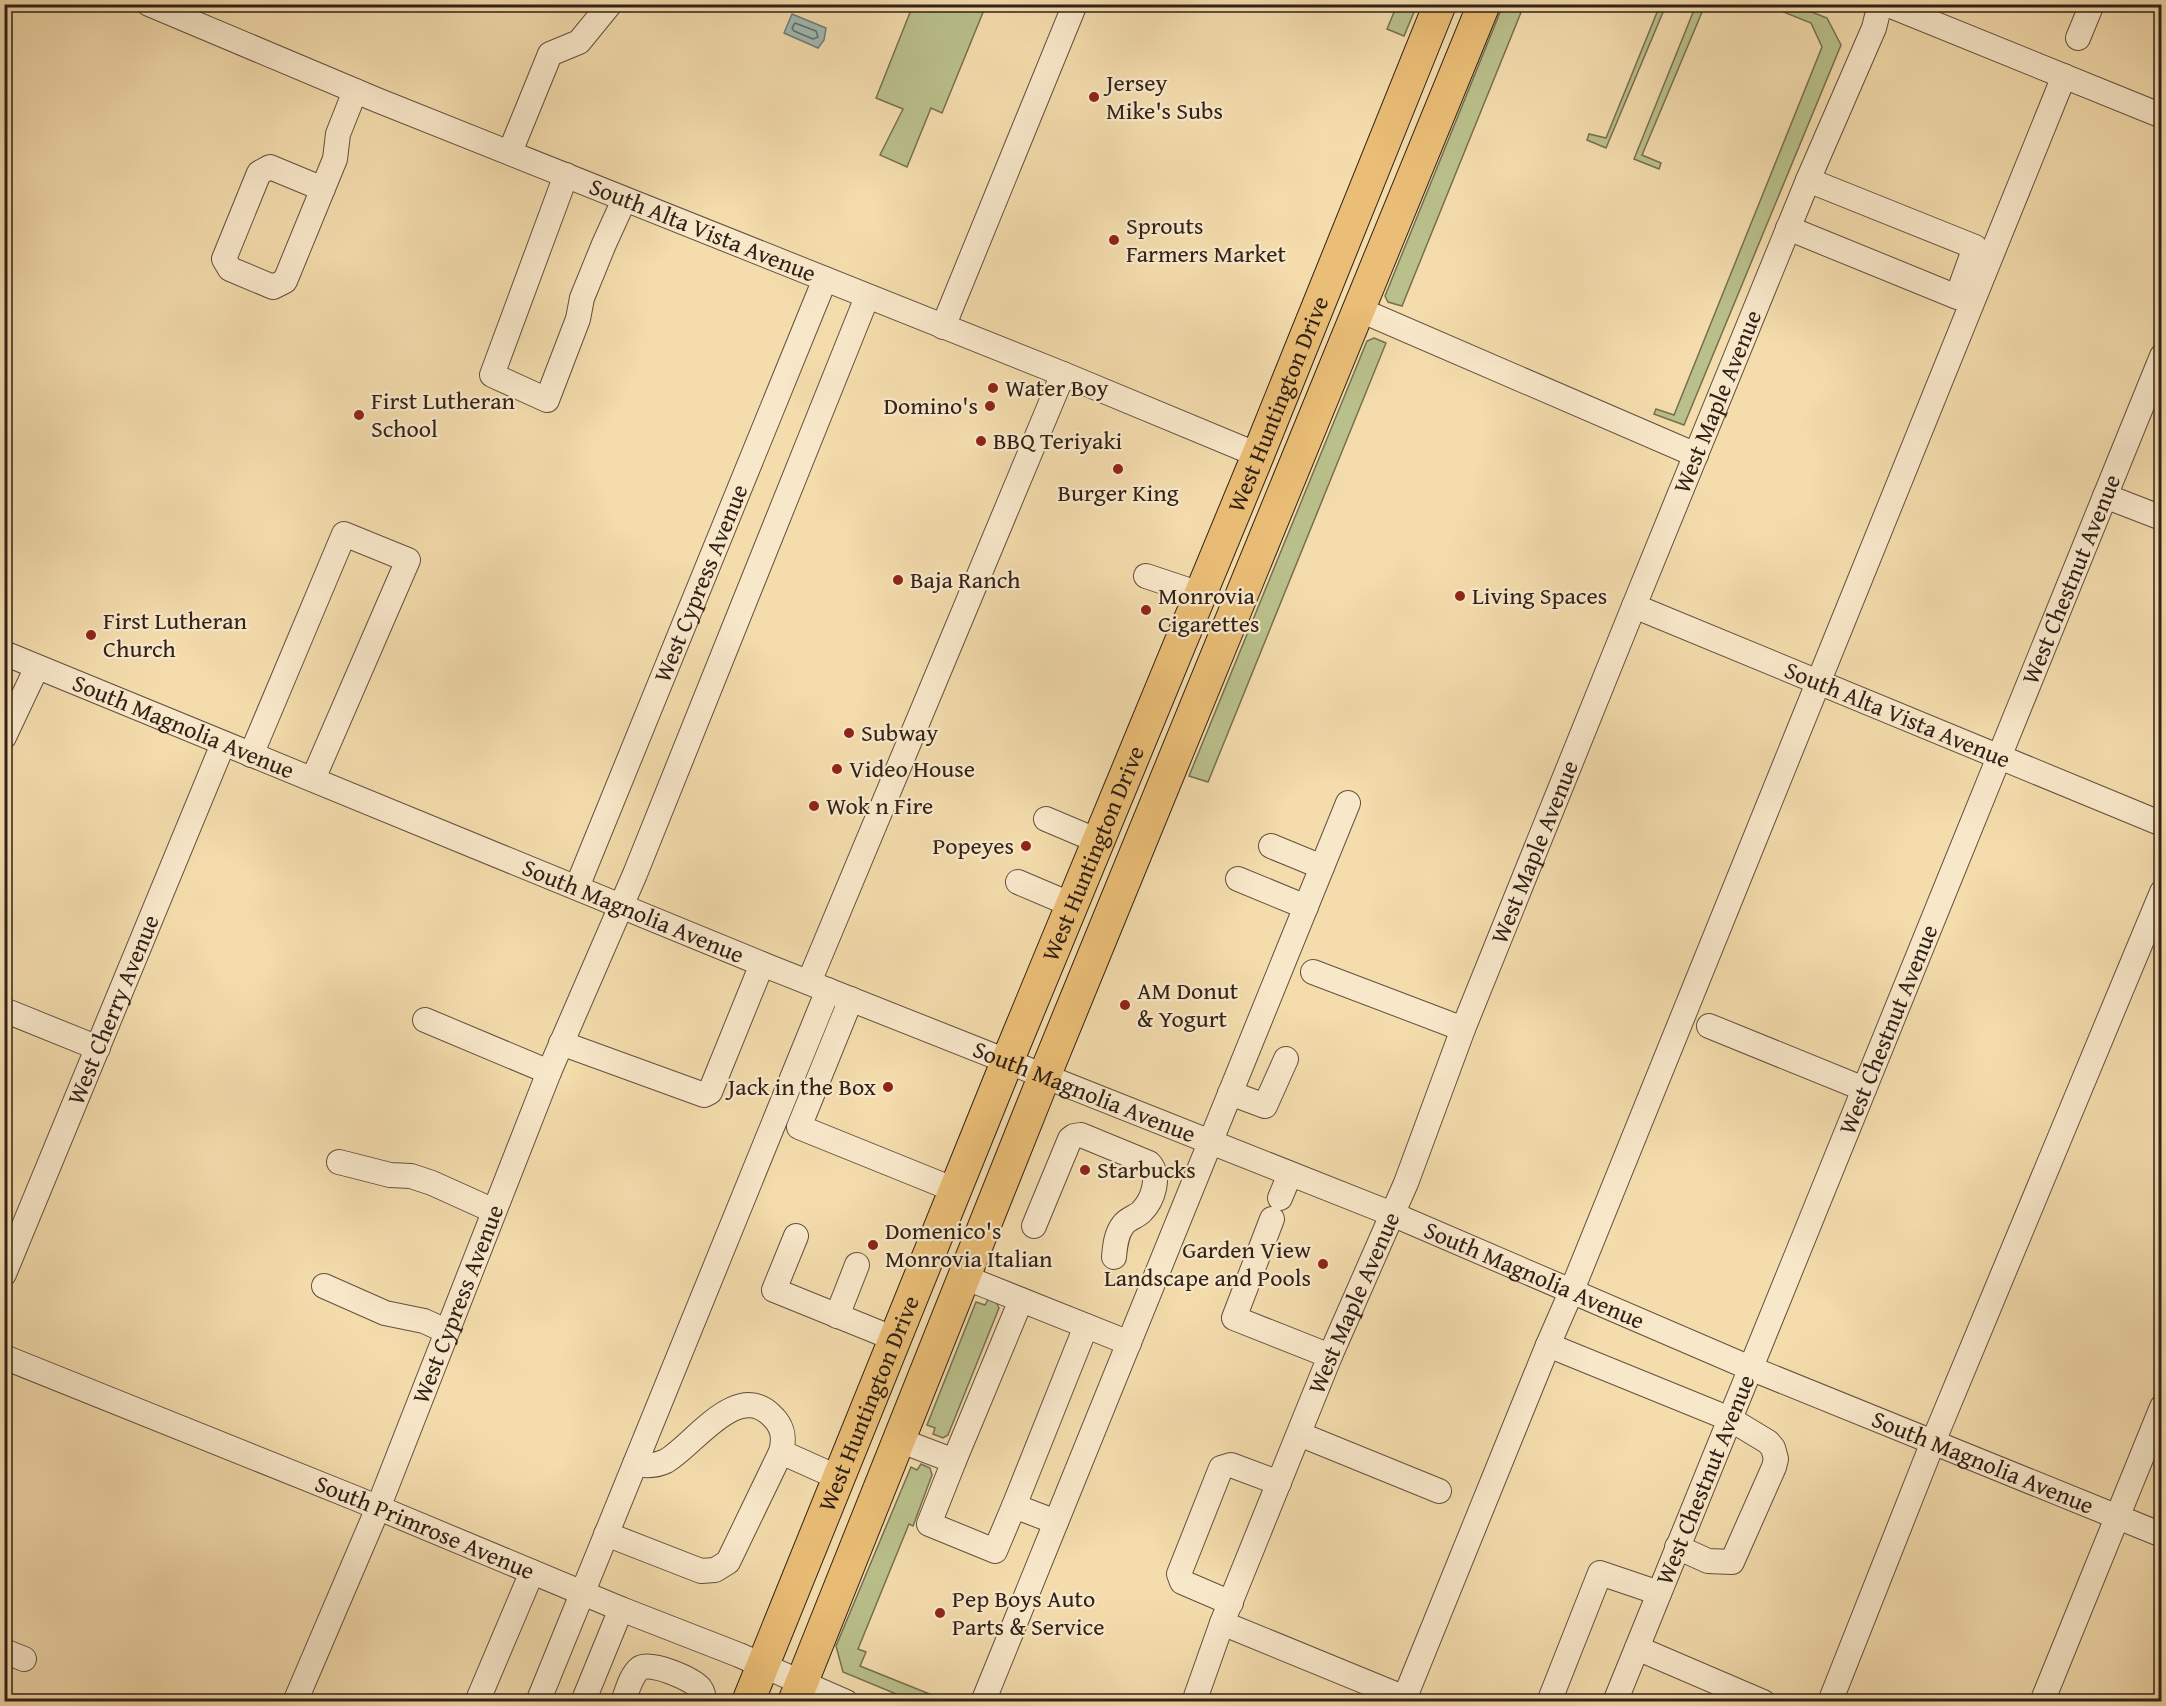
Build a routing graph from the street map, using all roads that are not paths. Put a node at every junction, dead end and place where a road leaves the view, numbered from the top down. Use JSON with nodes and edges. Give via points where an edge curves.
{"nodes":[{"id":1,"x":148,"y":4,"type":"edge"},
{"id":2,"x":610,"y":4,"type":"edge"},
{"id":3,"x":1075,"y":4,"type":"edge"},
{"id":4,"x":1440,"y":4,"type":"edge"},
{"id":5,"x":1484,"y":4,"type":"edge"},
{"id":6,"x":1880,"y":4,"type":"edge"},
{"id":7,"x":1886,"y":4,"type":"edge"},
{"id":8,"x":2092,"y":4,"type":"edge"},
{"id":9,"x":2078,"y":38,"type":"dead end"},
{"id":10,"x":2064,"y":76,"type":"junction"},
{"id":11,"x":355,"y":91,"type":"junction"},
{"id":12,"x":2162,"y":116,"type":"edge"},
{"id":13,"x":510,"y":152,"type":"junction"},
{"id":14,"x":566,"y":175,"type":"junction"},
{"id":15,"x":1808,"y":180,"type":"junction"},
{"id":16,"x":322,"y":189,"type":"junction"},
{"id":17,"x":624,"y":200,"type":"junction"},
{"id":18,"x":1351,"y":226,"type":"junction"},
{"id":19,"x":1788,"y":228,"type":"junction"},
{"id":20,"x":825,"y":279,"type":"junction"},
{"id":21,"x":867,"y":297,"type":"junction"},
{"id":22,"x":1358,"y":309,"type":"junction"},
{"id":23,"x":944,"y":327,"type":"junction"},
{"id":24,"x":2162,"y":356,"type":"edge"},
{"id":25,"x":1332,"y":372,"type":"junction"},
{"id":26,"x":1063,"y":374,"type":"junction"},
{"id":27,"x":2152,"y":404,"type":"edge"},
{"id":28,"x":1258,"y":455,"type":"junction"},
{"id":29,"x":1696,"y":455,"type":"junction"},
{"id":30,"x":2105,"y":496,"type":"junction"},
{"id":31,"x":2162,"y":518,"type":"edge"},
{"id":32,"x":1146,"y":576,"type":"dead end"},
{"id":33,"x":1200,"y":594,"type":"junction"},
{"id":34,"x":1241,"y":597,"type":"junction"},
{"id":35,"x":1634,"y":606,"type":"junction"},
{"id":36,"x":4,"y":653,"type":"edge"},
{"id":37,"x":37,"y":667,"type":"junction"},
{"id":38,"x":1818,"y":682,"type":"junction"},
{"id":39,"x":4,"y":737,"type":"edge"},
{"id":40,"x":223,"y":744,"type":"junction"},
{"id":41,"x":251,"y":755,"type":"junction"},
{"id":42,"x":1998,"y":758,"type":"junction"},
{"id":43,"x":313,"y":779,"type":"junction"},
{"id":44,"x":1348,"y":803,"type":"dead end"},
{"id":45,"x":1046,"y":819,"type":"dead end"},
{"id":46,"x":2162,"y":824,"type":"edge"},
{"id":47,"x":1098,"y":841,"type":"junction"},
{"id":48,"x":1271,"y":846,"type":"dead end"},
{"id":49,"x":1322,"y":867,"type":"junction"},
{"id":50,"x":1238,"y":879,"type":"dead end"},
{"id":51,"x":1018,"y":882,"type":"dead end"},
{"id":52,"x":577,"y":887,"type":"junction"},
{"id":53,"x":2162,"y":892,"type":"edge"},
{"id":54,"x":622,"y":905,"type":"junction"},
{"id":55,"x":1072,"y":905,"type":"junction"},
{"id":56,"x":1306,"y":907,"type":"junction"},
{"id":57,"x":762,"y":964,"type":"junction"},
{"id":58,"x":1313,"y":972,"type":"dead end"},
{"id":59,"x":819,"y":986,"type":"junction"},
{"id":60,"x":851,"y":999,"type":"junction"},
{"id":61,"x":4,"y":1010,"type":"edge"},
{"id":62,"x":425,"y":1020,"type":"dead end"},
{"id":63,"x":1708,"y":1026,"type":"dead end"},
{"id":64,"x":1463,"y":1029,"type":"junction"},
{"id":65,"x":561,"y":1043,"type":"junction"},
{"id":66,"x":98,"y":1048,"type":"junction"},
{"id":67,"x":1286,"y":1059,"type":"dead end"},
{"id":68,"x":1007,"y":1062,"type":"junction"},
{"id":69,"x":549,"y":1072,"type":"junction"},
{"id":70,"x":1044,"y":1077,"type":"junction"},
{"id":71,"x":1864,"y":1089,"type":"junction"},
{"id":72,"x":1230,"y":1093,"type":"junction"},
{"id":73,"x":1211,"y":1141,"type":"junction"},
{"id":74,"x":339,"y":1162,"type":"dead end"},
{"id":75,"x":1290,"y":1174,"type":"junction"},
{"id":76,"x":955,"y":1190,"type":"junction"},
{"id":77,"x":494,"y":1211,"type":"junction"},
{"id":78,"x":1392,"y":1214,"type":"junction"},
{"id":79,"x":1035,"y":1226,"type":"dead end"},
{"id":80,"x":796,"y":1236,"type":"dead end"},
{"id":81,"x":1114,"y":1257,"type":"dead end"},
{"id":82,"x":857,"y":1265,"type":"dead end"},
{"id":83,"x":4,"y":1274,"type":"edge"},
{"id":84,"x":964,"y":1277,"type":"junction"},
{"id":85,"x":324,"y":1286,"type":"dead end"},
{"id":86,"x":1572,"y":1290,"type":"junction"},
{"id":87,"x":1021,"y":1300,"type":"junction"},
{"id":88,"x":837,"y":1316,"type":"junction"},
{"id":89,"x":1086,"y":1326,"type":"junction"},
{"id":90,"x":446,"y":1331,"type":"junction"},
{"id":91,"x":895,"y":1339,"type":"junction"},
{"id":92,"x":1129,"y":1343,"type":"junction"},
{"id":93,"x":1548,"y":1345,"type":"junction"},
{"id":94,"x":1330,"y":1356,"type":"junction"},
{"id":95,"x":4,"y":1357,"type":"edge"},
{"id":96,"x":1750,"y":1368,"type":"junction"},
{"id":97,"x":2162,"y":1407,"type":"edge"},
{"id":98,"x":1730,"y":1419,"type":"junction"},
{"id":99,"x":1299,"y":1434,"type":"junction"},
{"id":100,"x":899,"y":1440,"type":"junction"},
{"id":101,"x":1933,"y":1442,"type":"junction"},
{"id":102,"x":781,"y":1452,"type":"junction"},
{"id":103,"x":954,"y":1461,"type":"junction"},
{"id":104,"x":635,"y":1464,"type":"junction"},
{"id":105,"x":839,"y":1478,"type":"junction"},
{"id":106,"x":1279,"y":1484,"type":"junction"},
{"id":107,"x":1439,"y":1491,"type":"dead end"},
{"id":108,"x":1014,"y":1506,"type":"junction"},
{"id":109,"x":378,"y":1508,"type":"junction"},
{"id":110,"x":2117,"y":1517,"type":"junction"},
{"id":111,"x":1056,"y":1522,"type":"junction"},
{"id":112,"x":606,"y":1534,"type":"junction"},
{"id":113,"x":2162,"y":1535,"type":"edge"},
{"id":114,"x":1677,"y":1547,"type":"junction"},
{"id":115,"x":532,"y":1572,"type":"junction"},
{"id":116,"x":582,"y":1593,"type":"junction"},
{"id":117,"x":1659,"y":1593,"type":"junction"},
{"id":118,"x":621,"y":1609,"type":"junction"},
{"id":119,"x":1227,"y":1613,"type":"junction"},
{"id":120,"x":1636,"y":1648,"type":"junction"},
{"id":121,"x":763,"y":1666,"type":"junction"},
{"id":122,"x":798,"y":1692,"type":"edge"},
{"id":123,"x":1404,"y":1700,"type":"edge"},
{"id":124,"x":296,"y":1701,"type":"edge"},
{"id":125,"x":477,"y":1701,"type":"edge"},
{"id":126,"x":538,"y":1701,"type":"edge"},
{"id":127,"x":583,"y":1701,"type":"edge"},
{"id":128,"x":623,"y":1701,"type":"edge"},
{"id":129,"x":704,"y":1701,"type":"edge"},
{"id":130,"x":748,"y":1701,"type":"edge"},
{"id":131,"x":846,"y":1701,"type":"edge"},
{"id":132,"x":983,"y":1701,"type":"edge"},
{"id":133,"x":1194,"y":1701,"type":"edge"},
{"id":134,"x":1549,"y":1701,"type":"edge"},
{"id":135,"x":1615,"y":1701,"type":"edge"},
{"id":136,"x":1763,"y":1701,"type":"edge"},
{"id":137,"x":1830,"y":1701,"type":"edge"},
{"id":138,"x":2042,"y":1701,"type":"edge"}],
"edges":[{"from":1,"to":11,"type":"street","name":"South Alta Vista Avenue"},
{"from":2,"to":13,"type":"street","via":[[579,42],[550,54]]},
{"from":3,"to":23,"type":"street"},
{"from":4,"to":18,"type":"main road","name":"West Huntington Drive"},
{"from":5,"to":22,"type":"main road","name":"West Huntington Drive"},
{"from":6,"to":15,"type":"street","name":"West Maple Avenue","via":[[1874,28]]},
{"from":7,"to":10,"type":"street"},
{"from":8,"to":9,"type":"street"},
{"from":10,"to":12,"type":"street"},
{"from":10,"to":38,"type":"street"},
{"from":11,"to":13,"type":"street","name":"South Alta Vista Avenue"},
{"from":11,"to":16,"type":"street"},
{"from":13,"to":14,"type":"street","name":"South Alta Vista Avenue"},
{"from":14,"to":17,"type":"street","name":"South Alta Vista Avenue"},
{"from":14,"to":17,"type":"street","via":[[492,375],[547,400],[578,319],[582,298]]},
{"from":15,"to":19,"type":"street","name":"West Maple Avenue"},
{"from":15,"to":19,"type":"street","via":[[1976,247],[1957,297]]},
{"from":16,"to":16,"type":"street","via":[[285,281],[273,287],[230,269],[224,259],[259,173],[270,167]]},
{"from":17,"to":20,"type":"street","name":"South Alta Vista Avenue"},
{"from":18,"to":25,"type":"main road","via":[[1363,247],[1332,324],[1327,348]]},
{"from":18,"to":28,"type":"main road","name":"West Huntington Drive"},
{"from":19,"to":29,"type":"street","name":"West Maple Avenue"},
{"from":20,"to":21,"type":"street","name":"South Alta Vista Avenue"},
{"from":20,"to":52,"type":"street","name":"West Cypress Avenue"},
{"from":21,"to":23,"type":"street","name":"South Alta Vista Avenue"},
{"from":21,"to":54,"type":"street","name":"West Cypress Avenue"},
{"from":22,"to":25,"type":"main road","name":"West Huntington Drive"},
{"from":22,"to":29,"type":"street"},
{"from":23,"to":26,"type":"street","name":"South Alta Vista Avenue"},
{"from":24,"to":27,"type":"street","name":"West Chestnut Avenue"},
{"from":25,"to":34,"type":"main road","name":"West Huntington Drive"},
{"from":26,"to":28,"type":"street","name":"South Alta Vista Avenue"},
{"from":26,"to":59,"type":"street"},
{"from":27,"to":30,"type":"street","name":"West Chestnut Avenue"},
{"from":28,"to":33,"type":"main road","name":"West Huntington Drive"},
{"from":28,"to":34,"type":"main road","via":[[1270,486],[1240,559]]},
{"from":29,"to":35,"type":"street","name":"West Maple Avenue"},
{"from":30,"to":31,"type":"street"},
{"from":30,"to":42,"type":"street","name":"West Chestnut Avenue"},
{"from":32,"to":33,"type":"street"},
{"from":33,"to":47,"type":"main road","name":"West Huntington Drive"},
{"from":34,"to":70,"type":"main road","name":"West Huntington Drive"},
{"from":35,"to":38,"type":"street","name":"South Alta Vista Avenue"},
{"from":35,"to":64,"type":"street","name":"West Maple Avenue"},
{"from":36,"to":37,"type":"street","name":"South Magnolia Avenue"},
{"from":37,"to":39,"type":"street"},
{"from":37,"to":40,"type":"street","name":"South Magnolia Avenue"},
{"from":38,"to":42,"type":"street","name":"South Alta Vista Avenue"},
{"from":38,"to":86,"type":"street"},
{"from":40,"to":41,"type":"street","name":"South Magnolia Avenue"},
{"from":40,"to":66,"type":"street","name":"West Cherry Avenue"},
{"from":41,"to":43,"type":"street","name":"South Magnolia Avenue"},
{"from":41,"to":43,"type":"street","via":[[344,534],[408,560]]},
{"from":42,"to":46,"type":"street","name":"South Alta Vista Avenue"},
{"from":42,"to":71,"type":"street","name":"West Chestnut Avenue"},
{"from":43,"to":52,"type":"street","name":"South Magnolia Avenue"},
{"from":44,"to":49,"type":"street"},
{"from":45,"to":47,"type":"street"},
{"from":47,"to":55,"type":"main road","name":"West Huntington Drive"},
{"from":48,"to":49,"type":"street"},
{"from":49,"to":56,"type":"street"},
{"from":50,"to":56,"type":"street"},
{"from":51,"to":55,"type":"street"},
{"from":52,"to":54,"type":"street","name":"South Magnolia Avenue"},
{"from":53,"to":101,"type":"street"},
{"from":54,"to":57,"type":"street","name":"South Magnolia Avenue"},
{"from":54,"to":65,"type":"street","name":"West Cypress Avenue"},
{"from":55,"to":68,"type":"main road","name":"West Huntington Drive"},
{"from":56,"to":72,"type":"street"},
{"from":57,"to":59,"type":"street","name":"South Magnolia Avenue"},
{"from":57,"to":65,"type":"street","via":[[710,1092],[704,1095]]},
{"from":58,"to":64,"type":"street"},
{"from":59,"to":60,"type":"street","name":"South Magnolia Avenue"},
{"from":59,"to":104,"type":"street"},
{"from":60,"to":68,"type":"street","name":"South Magnolia Avenue"},
{"from":60,"to":76,"type":"street","via":[[799,1127]]},
{"from":61,"to":66,"type":"street"},
{"from":62,"to":69,"type":"street"},
{"from":63,"to":71,"type":"street"},
{"from":64,"to":78,"type":"street","name":"West Maple Avenue"},
{"from":65,"to":69,"type":"street","name":"West Cypress Avenue"},
{"from":66,"to":83,"type":"street","name":"West Cherry Avenue"},
{"from":67,"to":72,"type":"street","via":[[1265,1106]]},
{"from":68,"to":70,"type":"street","name":"South Magnolia Avenue"},
{"from":68,"to":76,"type":"main road","name":"West Huntington Drive"},
{"from":69,"to":77,"type":"street","name":"West Cypress Avenue"},
{"from":70,"to":73,"type":"street","name":"South Magnolia Avenue"},
{"from":70,"to":84,"type":"main road","name":"West Huntington Drive"},
{"from":71,"to":96,"type":"street","name":"West Chestnut Avenue"},
{"from":72,"to":73,"type":"street"},
{"from":73,"to":75,"type":"street","name":"South Magnolia Avenue"},
{"from":73,"to":92,"type":"street"},
{"from":74,"to":77,"type":"street","via":[[390,1175],[411,1176]]},
{"from":75,"to":78,"type":"street","name":"South Magnolia Avenue"},
{"from":75,"to":94,"type":"street","via":[[1234,1318]]},
{"from":76,"to":91,"type":"main road","name":"West Huntington Drive"},
{"from":77,"to":90,"type":"street","name":"West Cypress Avenue"},
{"from":78,"to":86,"type":"street","name":"South Magnolia Avenue"},
{"from":78,"to":94,"type":"street","name":"West Maple Avenue"},
{"from":79,"to":81,"type":"street","via":[[1070,1139],[1081,1135],[1149,1163],[1155,1175],[1155,1186],[1142,1212],[1122,1225]]},
{"from":80,"to":88,"type":"street","via":[[774,1290]]},
{"from":82,"to":88,"type":"street"},
{"from":84,"to":87,"type":"street"},
{"from":84,"to":100,"type":"main road","name":"West Huntington Drive"},
{"from":85,"to":90,"type":"street","via":[[385,1313],[423,1321]]},
{"from":86,"to":93,"type":"street"},
{"from":86,"to":96,"type":"street","name":"South Magnolia Avenue"},
{"from":87,"to":89,"type":"street"},
{"from":87,"to":103,"type":"street"},
{"from":88,"to":91,"type":"street"},
{"from":89,"to":92,"type":"street"},
{"from":89,"to":108,"type":"street"},
{"from":90,"to":109,"type":"street","name":"West Cypress Avenue"},
{"from":91,"to":105,"type":"main road","name":"West Huntington Drive"},
{"from":92,"to":111,"type":"street"},
{"from":93,"to":98,"type":"street"},
{"from":93,"to":123,"type":"street"},
{"from":94,"to":99,"type":"street","name":"West Maple Avenue"},
{"from":95,"to":109,"type":"street","name":"South Primrose Avenue"},
{"from":96,"to":98,"type":"street","name":"West Chestnut Avenue"},
{"from":96,"to":101,"type":"street","name":"South Magnolia Avenue"},
{"from":97,"to":110,"type":"street"},
{"from":98,"to":114,"type":"street","name":"West Chestnut Avenue"},
{"from":98,"to":114,"type":"street","via":[[1768,1442],[1776,1459],[1774,1467],[1732,1562],[1708,1560]]},
{"from":99,"to":106,"type":"street","name":"West Maple Avenue"},
{"from":99,"to":107,"type":"street"},
{"from":100,"to":103,"type":"street"},
{"from":100,"to":122,"type":"main road","name":"West Huntington Drive"},
{"from":101,"to":110,"type":"street","name":"South Magnolia Avenue"},
{"from":101,"to":137,"type":"street"},
{"from":102,"to":104,"type":"street","via":[[784,1442],[776,1419],[758,1407],[736,1407],[666,1460],[646,1466]]},
{"from":102,"to":105,"type":"street"},
{"from":102,"to":112,"type":"street","via":[[728,1562],[715,1570],[700,1571]]},
{"from":103,"to":108,"type":"street","via":[[929,1524],[995,1551]]},
{"from":104,"to":112,"type":"street"},
{"from":105,"to":121,"type":"main road","name":"West Huntington Drive"},
{"from":106,"to":119,"type":"street","name":"West Maple Avenue"},
{"from":106,"to":119,"type":"street","via":[[1231,1464],[1221,1468],[1179,1574],[1182,1582]]},
{"from":108,"to":111,"type":"street"},
{"from":109,"to":115,"type":"street","name":"South Primrose Avenue"},
{"from":109,"to":124,"type":"street","name":"West Cypress Avenue"},
{"from":110,"to":113,"type":"street","name":"South Magnolia Avenue"},
{"from":110,"to":138,"type":"street"},
{"from":111,"to":132,"type":"street"},
{"from":112,"to":116,"type":"street"},
{"from":114,"to":117,"type":"street","name":"West Chestnut Avenue"},
{"from":115,"to":116,"type":"street","name":"South Primrose Avenue"},
{"from":115,"to":125,"type":"street"},
{"from":116,"to":118,"type":"street","name":"South Primrose Avenue"},
{"from":116,"to":126,"type":"street"},
{"from":117,"to":120,"type":"street","name":"West Chestnut Avenue"},
{"from":117,"to":134,"type":"street","via":[[1600,1572]]},
{"from":118,"to":121,"type":"street","name":"South Primrose Avenue"},
{"from":118,"to":127,"type":"street"},
{"from":119,"to":123,"type":"street"},
{"from":119,"to":133,"type":"street","name":"West Maple Avenue"},
{"from":120,"to":135,"type":"street","name":"West Chestnut Avenue"},
{"from":120,"to":136,"type":"street"},
{"from":121,"to":122,"type":"street","name":"South Primrose Avenue"},
{"from":121,"to":130,"type":"main road","name":"West Huntington Drive"},
{"from":122,"to":131,"type":"street","name":"South Primrose Avenue"},
{"from":128,"to":129,"type":"street","via":[[638,1670],[653,1666],[695,1684]]}]}
